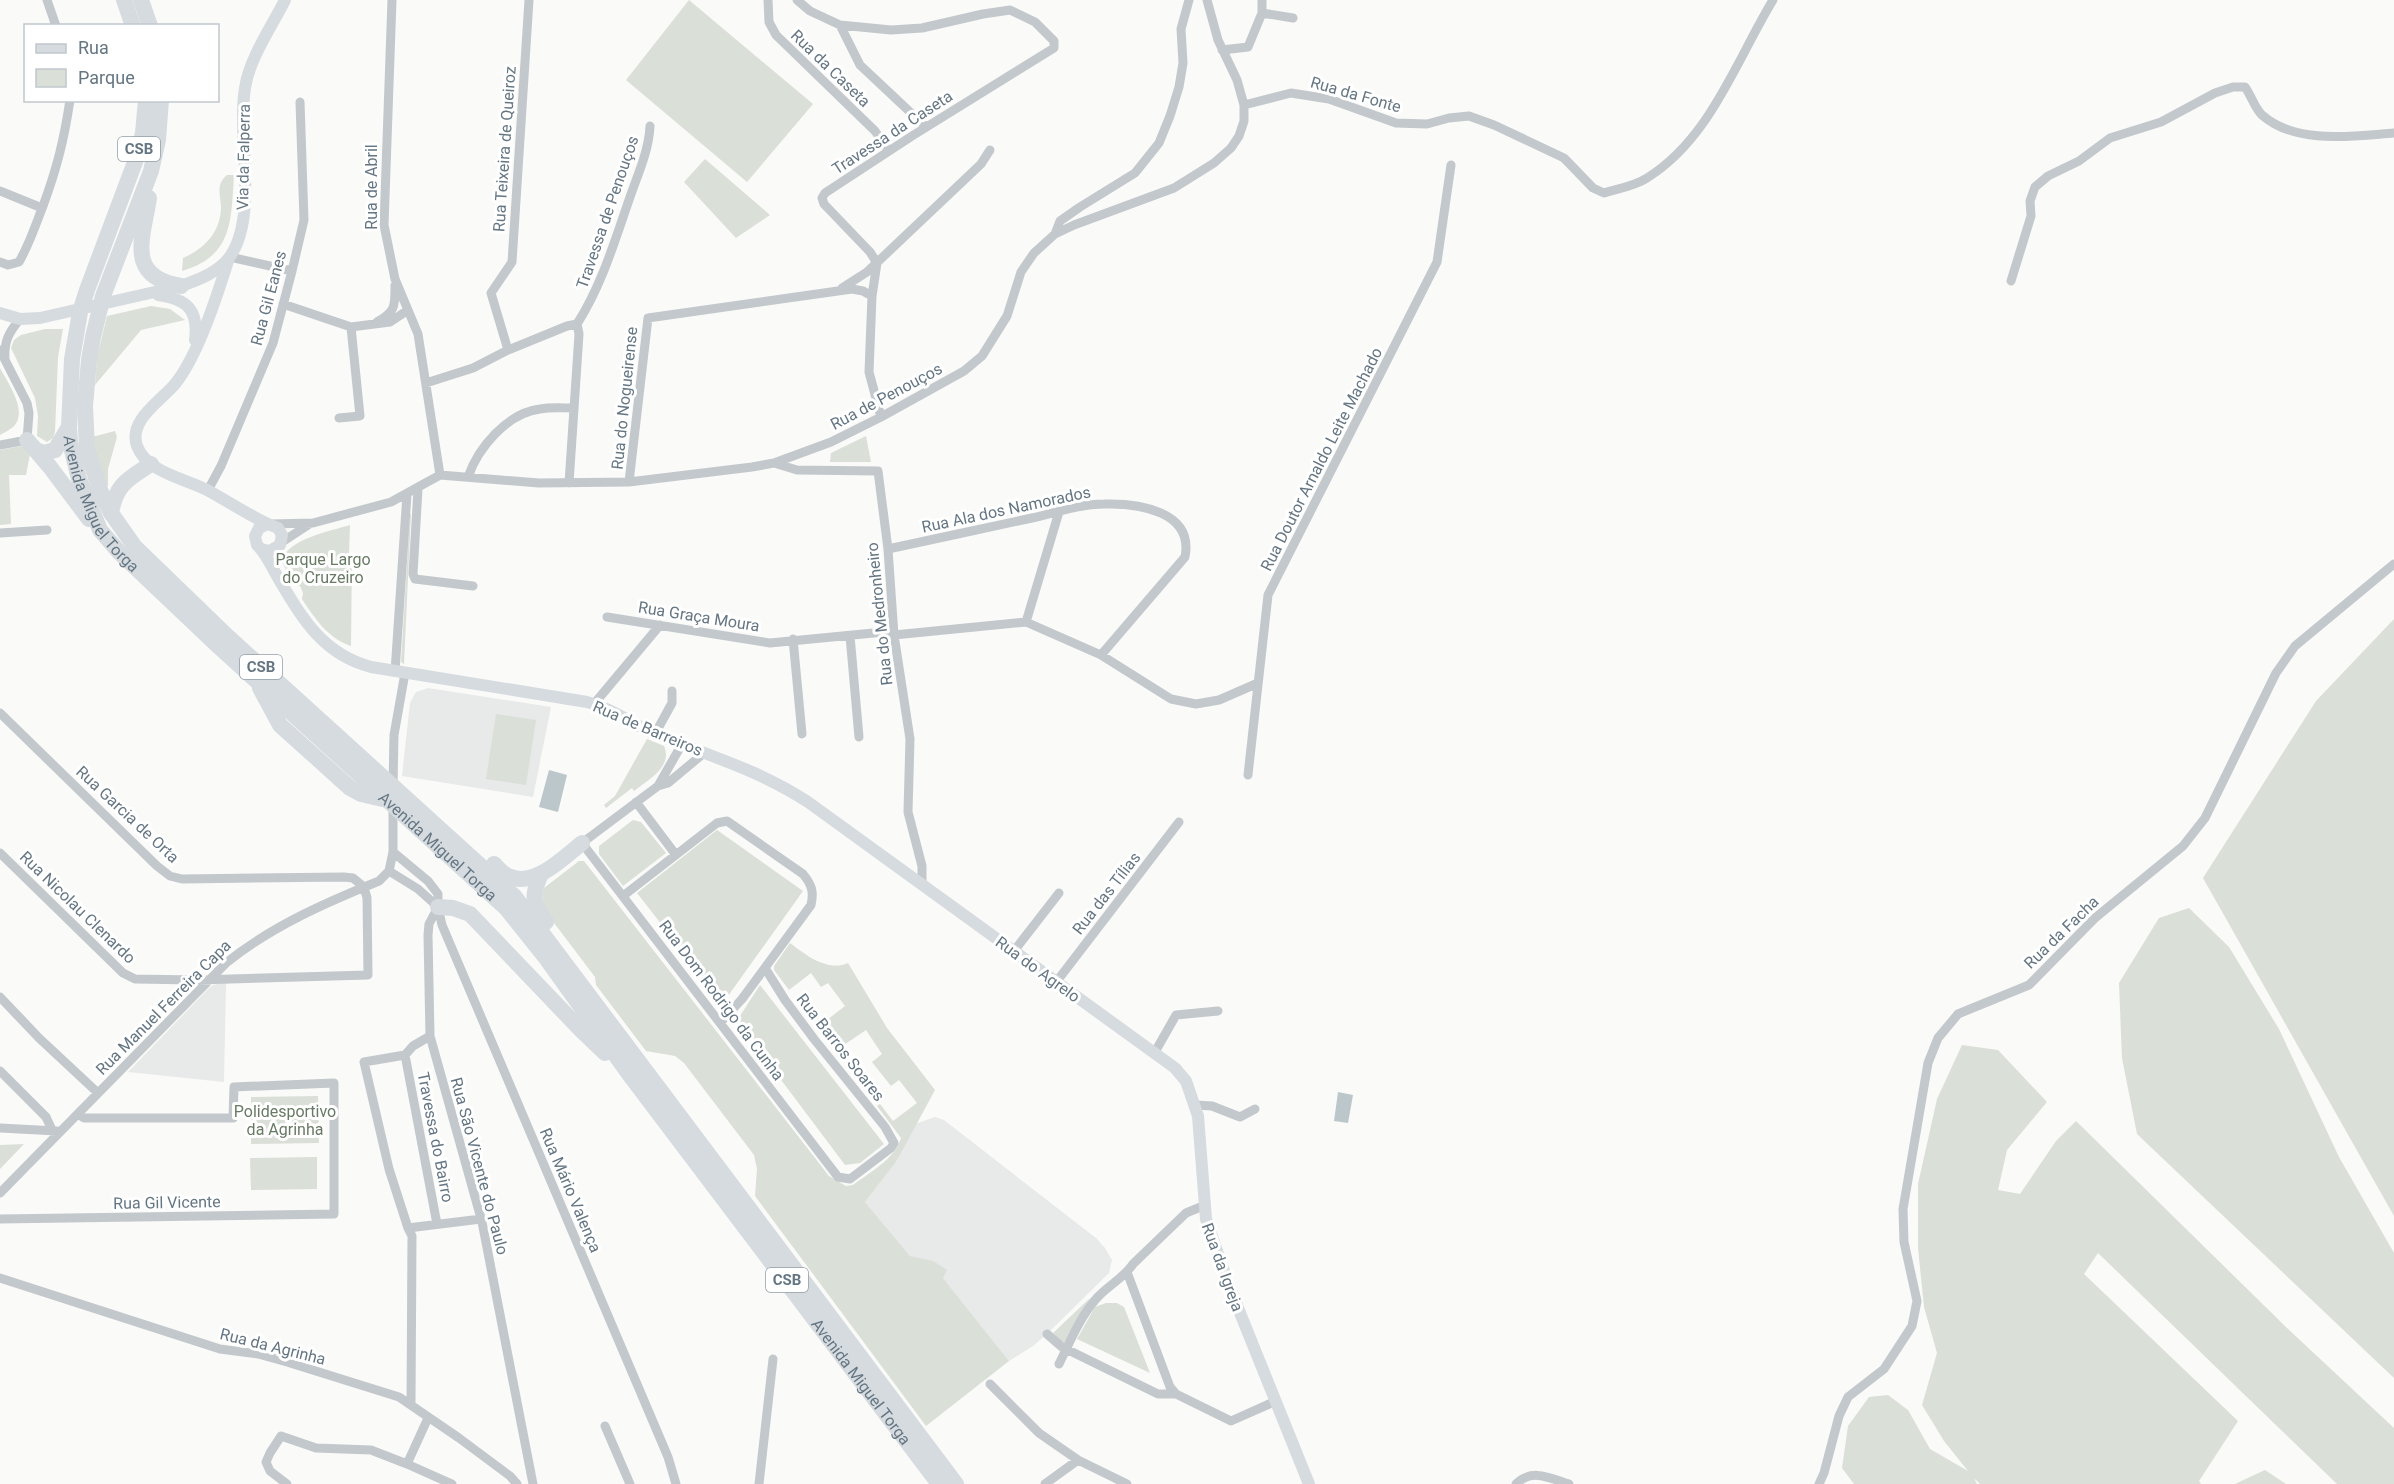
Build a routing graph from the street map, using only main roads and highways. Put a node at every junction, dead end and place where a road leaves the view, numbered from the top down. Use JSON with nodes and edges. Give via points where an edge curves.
{"nodes":[{"id":1,"x":124,"y":0,"type":"edge"},
{"id":2,"x":141,"y":0,"type":"edge"},
{"id":3,"x":133,"y":24,"type":"edge"},
{"id":4,"x":149,"y":24,"type":"edge"},
{"id":5,"x":146,"y":102,"type":"edge"},
{"id":6,"x":161,"y":102,"type":"edge"},
{"id":7,"x":151,"y":171,"type":"junction"},
{"id":8,"x":192,"y":282,"type":"road end"},
{"id":9,"x":69,"y":427,"type":"junction"},
{"id":10,"x":152,"y":464,"type":"road end"},
{"id":11,"x":111,"y":513,"type":"junction"},
{"id":12,"x":100,"y":530,"type":"junction"},
{"id":13,"x":257,"y":682,"type":"junction"},
{"id":14,"x":390,"y":800,"type":"road end"},
{"id":15,"x":447,"y":835,"type":"junction"},
{"id":16,"x":582,"y":843,"type":"road end"},
{"id":17,"x":541,"y":874,"type":"junction"},
{"id":18,"x":438,"y":908,"type":"road end"},
{"id":19,"x":581,"y":984,"type":"junction"},
{"id":20,"x":632,"y":1078,"type":"junction"},
{"id":21,"x":939,"y":1484,"type":"edge"},
{"id":22,"x":956,"y":1484,"type":"edge"}],
"edges":[{"from":1,"to":3,"type":"highway"},
{"from":2,"to":4,"type":"highway"},
{"from":5,"to":9,"type":"highway","name":"Avenida Miguel Torga","number":"CSB","via":[[138,154],[78,322]]},
{"from":6,"to":7,"type":"highway","number":"CSB"},
{"from":7,"to":8,"type":"highway","via":[[142,260],[161,282]]},
{"from":7,"to":11,"type":"highway","name":"Avenida Miguel Torga","number":"CSB","via":[[100,306],[89,360],[87,449]]},
{"from":9,"to":12,"type":"highway","name":"Avenida Miguel Torga","number":"CSB","via":[[80,479]]},
{"from":9,"to":12,"type":"highway","via":[[55,450],[44,453],[31,445]]},
{"from":10,"to":11,"type":"highway","via":[[122,484]]},
{"from":11,"to":15,"type":"highway","name":"Avenida Miguel Torga","number":"CSB","via":[[135,547],[195,606]]},
{"from":12,"to":13,"type":"highway","name":"Avenida Miguel Torga","number":"CSB"},
{"from":13,"to":14,"type":"highway","via":[[271,712],[288,733],[355,792]]},
{"from":13,"to":20,"type":"highway","name":"Avenida Miguel Torga","number":"CSB","via":[[506,908]]},
{"from":15,"to":17,"type":"highway","via":[[470,845],[507,876],[516,879]]},
{"from":15,"to":19,"type":"highway","name":"Avenida Miguel Torga","number":"CSB","via":[[515,897]]},
{"from":16,"to":17,"type":"highway"},
{"from":17,"to":19,"type":"highway","via":[[533,896],[537,909],[580,967]]},
{"from":18,"to":20,"type":"highway","via":[[470,914]]},
{"from":19,"to":22,"type":"highway","name":"Avenida Miguel Torga","number":"CSB"},
{"from":20,"to":21,"type":"highway","name":"Avenida Miguel Torga","number":"CSB"}]}
